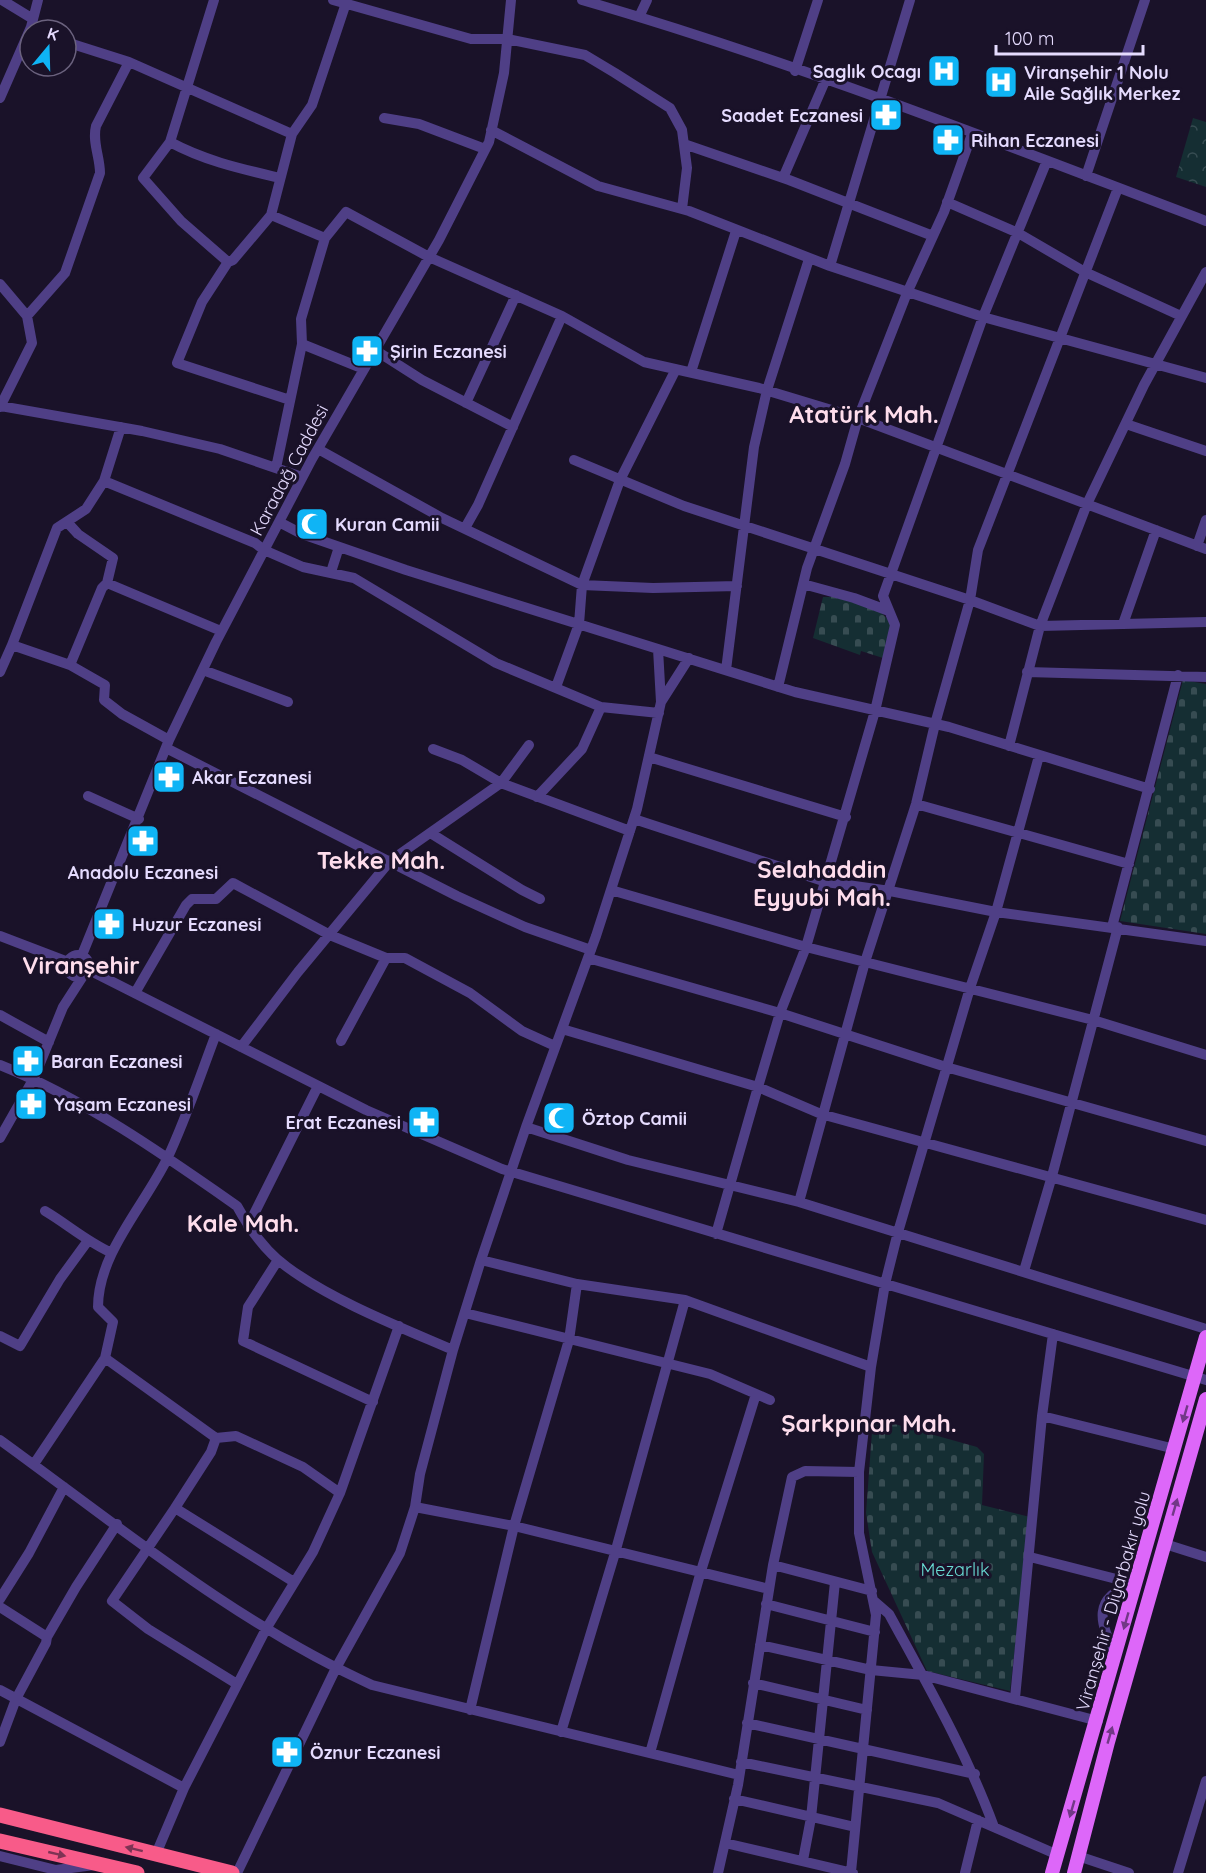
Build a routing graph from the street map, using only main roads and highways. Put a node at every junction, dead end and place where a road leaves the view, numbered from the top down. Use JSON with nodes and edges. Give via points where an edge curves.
{"nodes":[{"id":1,"x":1206,"y":1337,"type":"edge"},
{"id":2,"x":1201,"y":1378,"type":"edge"},
{"id":3,"x":1206,"y":1399,"type":"edge"},
{"id":4,"x":0,"y":1815,"type":"edge"},
{"id":5,"x":0,"y":1841,"type":"edge"},
{"id":6,"x":137,"y":1873,"type":"edge"},
{"id":7,"x":232,"y":1873,"type":"edge"},
{"id":8,"x":1052,"y":1873,"type":"edge"},
{"id":9,"x":1074,"y":1873,"type":"edge"}],
"edges":[{"from":1,"to":2,"type":"main road","name":"Viranşehir - Diyarbakır yolu"},
{"from":2,"to":8,"type":"main road","name":"Viranşehir - Diyarbakır yolu","one_way":true,"via":[[1175,1449]]},
{"from":9,"to":3,"type":"main road","name":"Viranşehir - Diyarbakır yolu","one_way":true},
{"from":7,"to":4,"type":"highway","one_way":true},
{"from":5,"to":6,"type":"highway","one_way":true}]}
